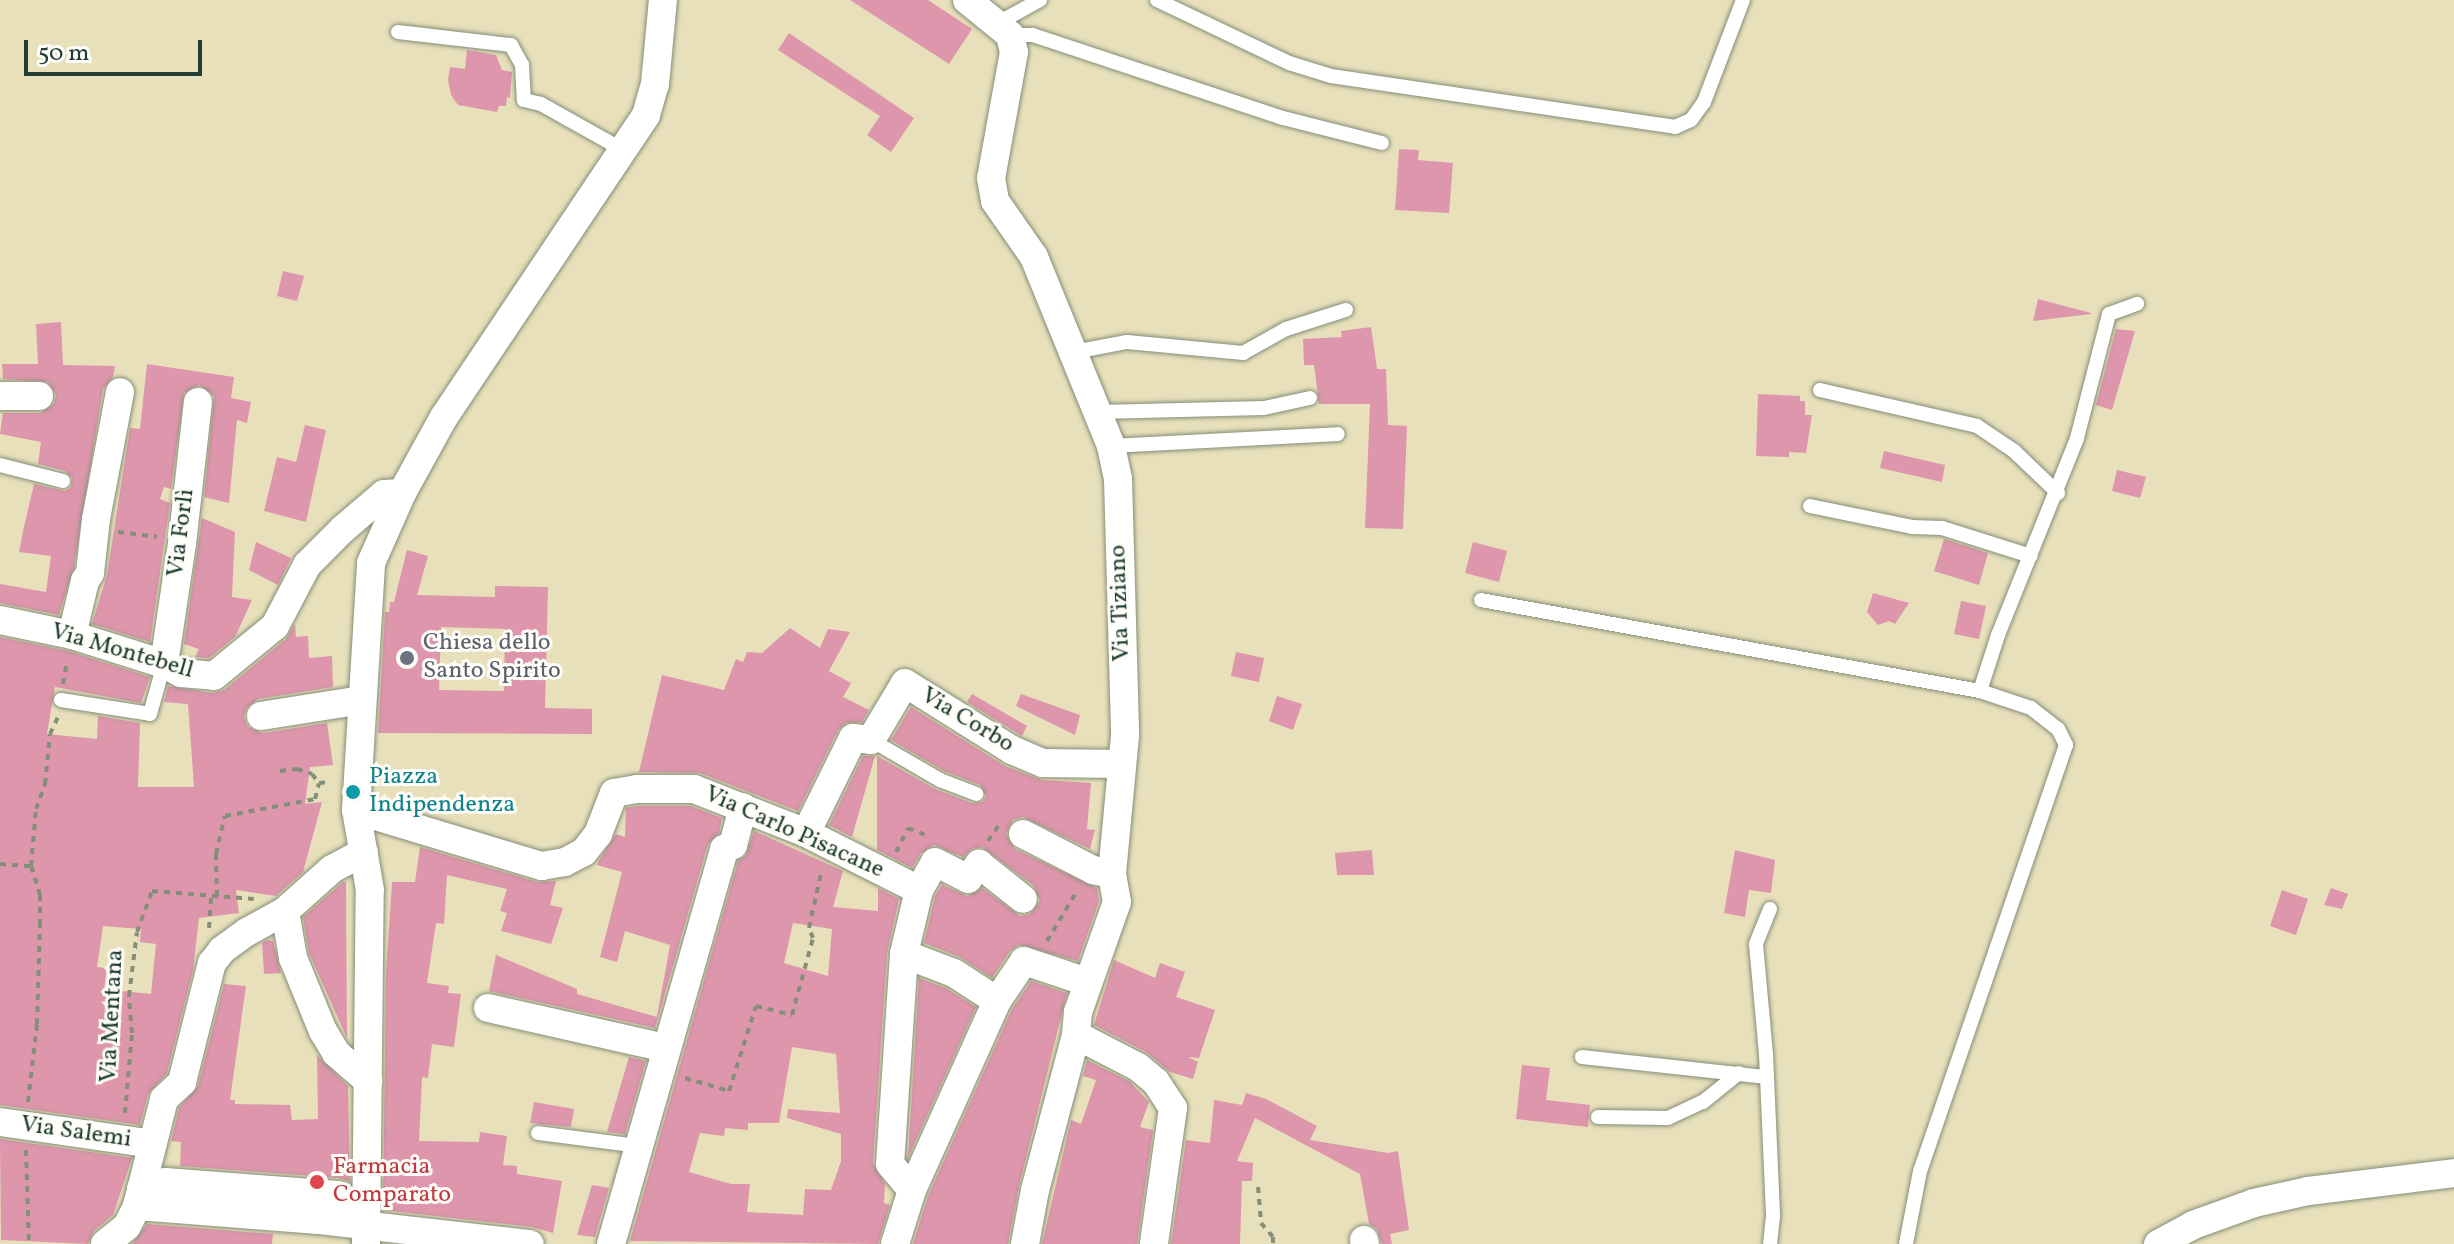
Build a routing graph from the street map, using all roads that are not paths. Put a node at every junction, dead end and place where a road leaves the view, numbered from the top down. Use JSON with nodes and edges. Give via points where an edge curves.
{"nodes":[{"id":1,"x":663,"y":0,"type":"edge"},
{"id":2,"x":967,"y":0,"type":"edge"},
{"id":3,"x":1040,"y":0,"type":"edge"},
{"id":4,"x":1157,"y":0,"type":"edge"},
{"id":5,"x":1743,"y":0,"type":"edge"},
{"id":6,"x":1004,"y":29,"type":"junction"},
{"id":7,"x":398,"y":32,"type":"dead end"},
{"id":8,"x":1382,"y":143,"type":"dead end"},
{"id":9,"x":623,"y":150,"type":"junction"},
{"id":10,"x":2137,"y":304,"type":"dead end"},
{"id":11,"x":1346,"y":310,"type":"dead end"},
{"id":12,"x":1074,"y":352,"type":"junction"},
{"id":13,"x":1820,"y":390,"type":"dead end"},
{"id":14,"x":120,"y":392,"type":"dead end"},
{"id":15,"x":0,"y":396,"type":"edge"},
{"id":16,"x":39,"y":396,"type":"dead end"},
{"id":17,"x":1310,"y":398,"type":"dead end"},
{"id":18,"x":198,"y":402,"type":"dead end"},
{"id":19,"x":1098,"y":412,"type":"junction"},
{"id":20,"x":1338,"y":434,"type":"dead end"},
{"id":21,"x":1111,"y":446,"type":"junction"},
{"id":22,"x":0,"y":465,"type":"edge"},
{"id":23,"x":63,"y":481,"type":"dead end"},
{"id":24,"x":402,"y":493,"type":"junction"},
{"id":25,"x":2058,"y":493,"type":"junction"},
{"id":26,"x":1810,"y":506,"type":"dead end"},
{"id":27,"x":2031,"y":556,"type":"junction"},
{"id":28,"x":1481,"y":600,"type":"dead end"},
{"id":29,"x":0,"y":620,"type":"edge"},
{"id":30,"x":72,"y":635,"type":"junction"},
{"id":31,"x":164,"y":664,"type":"junction"},
{"id":32,"x":1980,"y":691,"type":"junction"},
{"id":33,"x":61,"y":700,"type":"road end"},
{"id":34,"x":362,"y":700,"type":"junction"},
{"id":35,"x":261,"y":716,"type":"dead end"},
{"id":36,"x":871,"y":740,"type":"junction"},
{"id":37,"x":1122,"y":764,"type":"junction"},
{"id":38,"x":976,"y":794,"type":"dead end"},
{"id":39,"x":743,"y":807,"type":"junction"},
{"id":40,"x":356,"y":810,"type":"junction"},
{"id":41,"x":1023,"y":834,"type":"dead end"},
{"id":42,"x":817,"y":838,"type":"junction"},
{"id":43,"x":364,"y":852,"type":"junction"},
{"id":44,"x":1112,"y":874,"type":"junction"},
{"id":45,"x":919,"y":890,"type":"junction"},
{"id":46,"x":1023,"y":899,"type":"dead end"},
{"id":47,"x":1770,"y":909,"type":"dead end"},
{"id":48,"x":285,"y":911,"type":"junction"},
{"id":49,"x":904,"y":954,"type":"junction"},
{"id":50,"x":1087,"y":982,"type":"junction"},
{"id":51,"x":997,"y":1001,"type":"junction"},
{"id":52,"x":488,"y":1008,"type":"dead end"},
{"id":53,"x":1076,"y":1035,"type":"junction"},
{"id":54,"x":1582,"y":1057,"type":"dead end"},
{"id":55,"x":664,"y":1060,"type":"junction"},
{"id":56,"x":1739,"y":1073,"type":"junction"},
{"id":57,"x":1767,"y":1077,"type":"junction"},
{"id":58,"x":368,"y":1081,"type":"junction"},
{"id":59,"x":1598,"y":1117,"type":"dead end"},
{"id":60,"x":12,"y":1124,"type":"edge"},
{"id":61,"x":538,"y":1133,"type":"dead end"},
{"id":62,"x":152,"y":1144,"type":"junction"},
{"id":63,"x":638,"y":1146,"type":"junction"},
{"id":64,"x":2454,"y":1173,"type":"edge"},
{"id":65,"x":912,"y":1190,"type":"junction"},
{"id":66,"x":139,"y":1197,"type":"junction"},
{"id":67,"x":365,"y":1226,"type":"edge"},
{"id":68,"x":316,"y":1232,"type":"edge"},
{"id":69,"x":479,"y":1241,"type":"edge"},
{"id":70,"x":105,"y":1244,"type":"edge"},
{"id":71,"x":530,"y":1244,"type":"edge"},
{"id":72,"x":611,"y":1244,"type":"edge"},
{"id":73,"x":895,"y":1244,"type":"edge"},
{"id":74,"x":1025,"y":1244,"type":"edge"},
{"id":75,"x":1154,"y":1244,"type":"edge"},
{"id":76,"x":1770,"y":1244,"type":"edge"},
{"id":77,"x":1906,"y":1244,"type":"edge"},
{"id":78,"x":2158,"y":1244,"type":"edge"}],
"edges":[{"from":1,"to":9,"type":"street","via":[[655,84],[646,115]]},
{"from":2,"to":6,"type":"street"},
{"from":3,"to":6,"type":"lane"},
{"from":4,"to":5,"type":"lane","via":[[1289,63],[1331,76],[1675,127],[1691,120],[1704,102]]},
{"from":6,"to":8,"type":"lane","via":[[1283,118]]},
{"from":6,"to":12,"type":"street","name":"Via Tiziano","via":[[1014,52],[993,189],[999,211],[1034,257]]},
{"from":7,"to":9,"type":"lane","via":[[511,45],[522,65],[524,100],[541,104]]},
{"from":9,"to":24,"type":"street","via":[[444,417]]},
{"from":10,"to":25,"type":"lane","via":[[2109,314]]},
{"from":11,"to":12,"type":"lane","via":[[1286,329],[1243,353],[1127,342]]},
{"from":12,"to":19,"type":"street","name":"Via Tiziano"},
{"from":13,"to":25,"type":"lane","via":[[1977,426],[2014,451]]},
{"from":14,"to":30,"type":"street","via":[[90,573]]},
{"from":15,"to":16,"type":"street"},
{"from":17,"to":19,"type":"lane","via":[[1264,408]]},
{"from":18,"to":31,"type":"street","name":"Via Forlì"},
{"from":19,"to":21,"type":"street","name":"Via Tiziano"},
{"from":20,"to":21,"type":"lane"},
{"from":21,"to":37,"type":"street","name":"Via Tiziano","via":[[1118,494]]},
{"from":22,"to":23,"type":"lane"},
{"from":24,"to":31,"type":"street","name":"Via Montebell","via":[[384,494],[343,529],[307,565],[275,626],[214,676],[181,673]]},
{"from":24,"to":34,"type":"street","via":[[371,563]]},
{"from":25,"to":27,"type":"lane"},
{"from":26,"to":27,"type":"lane","via":[[1942,528]]},
{"from":27,"to":32,"type":"lane"},
{"from":28,"to":32,"type":"lane"},
{"from":29,"to":30,"type":"street","name":"Via Montebell"},
{"from":30,"to":31,"type":"street","name":"Via Montebell"},
{"from":31,"to":33,"type":"lane","via":[[150,714]]},
{"from":32,"to":77,"type":"lane","via":[[2031,708],[2058,729],[2066,745],[1920,1171]]},
{"from":34,"to":35,"type":"street"},
{"from":34,"to":40,"type":"street"},
{"from":36,"to":37,"type":"street","name":"Via Corbo","via":[[905,683],[1012,750],[1043,763]]},
{"from":36,"to":38,"type":"lane","via":[[940,780]]},
{"from":36,"to":42,"type":"street","name":"Via Corbo","via":[[853,738]]},
{"from":37,"to":44,"type":"street","name":"Via Tiziano"},
{"from":39,"to":40,"type":"street","name":"Via Carlo Pisacane","via":[[694,789],[614,793],[598,834],[584,852],[542,866]]},
{"from":39,"to":42,"type":"street","name":"Via Carlo Pisacane"},
{"from":39,"to":55,"type":"street","via":[[733,845],[724,849]]},
{"from":40,"to":43,"type":"street"},
{"from":41,"to":44,"type":"street","via":[[1093,870]]},
{"from":42,"to":45,"type":"street","name":"Via Carlo Pisacane"},
{"from":43,"to":48,"type":"street","via":[[332,869]]},
{"from":43,"to":58,"type":"street","via":[[370,890]]},
{"from":44,"to":50,"type":"street","name":"Via Tiziano","via":[[1117,902]]},
{"from":45,"to":46,"type":"street","via":[[935,862],[968,879],[979,864]]},
{"from":45,"to":49,"type":"street"},
{"from":47,"to":57,"type":"lane","via":[[1756,944]]},
{"from":48,"to":58,"type":"street","via":[[293,958],[323,1031],[336,1053]]},
{"from":48,"to":62,"type":"street","via":[[247,932],[212,963],[182,1082],[164,1099]]},
{"from":49,"to":51,"type":"street","via":[[954,973]]},
{"from":49,"to":65,"type":"street","via":[[890,1164]]},
{"from":50,"to":51,"type":"street","via":[[1024,961]]},
{"from":50,"to":53,"type":"street","name":"Via Tiziano"},
{"from":51,"to":65,"type":"street"},
{"from":52,"to":55,"type":"street"},
{"from":53,"to":74,"type":"street","name":"Via Tiziano"},
{"from":53,"to":75,"type":"street","via":[[1138,1067],[1173,1108]]},
{"from":54,"to":56,"type":"lane"},
{"from":55,"to":63,"type":"street"},
{"from":56,"to":57,"type":"lane"},
{"from":56,"to":59,"type":"lane","via":[[1703,1102],[1668,1118]]},
{"from":57,"to":76,"type":"lane"},
{"from":58,"to":67,"type":"street"},
{"from":60,"to":62,"type":"street","name":"Via Salemi"},
{"from":61,"to":63,"type":"lane"},
{"from":62,"to":66,"type":"street"},
{"from":63,"to":72,"type":"street"},
{"from":64,"to":78,"type":"street","via":[[2254,1203]]},
{"from":65,"to":73,"type":"street"},
{"from":66,"to":67,"type":"street","via":[[165,1182],[338,1195]]},
{"from":66,"to":68,"type":"street"},
{"from":66,"to":70,"type":"street","via":[[127,1226]]},
{"from":67,"to":68,"type":"street"},
{"from":67,"to":69,"type":"street"},
{"from":69,"to":71,"type":"street"}]}
